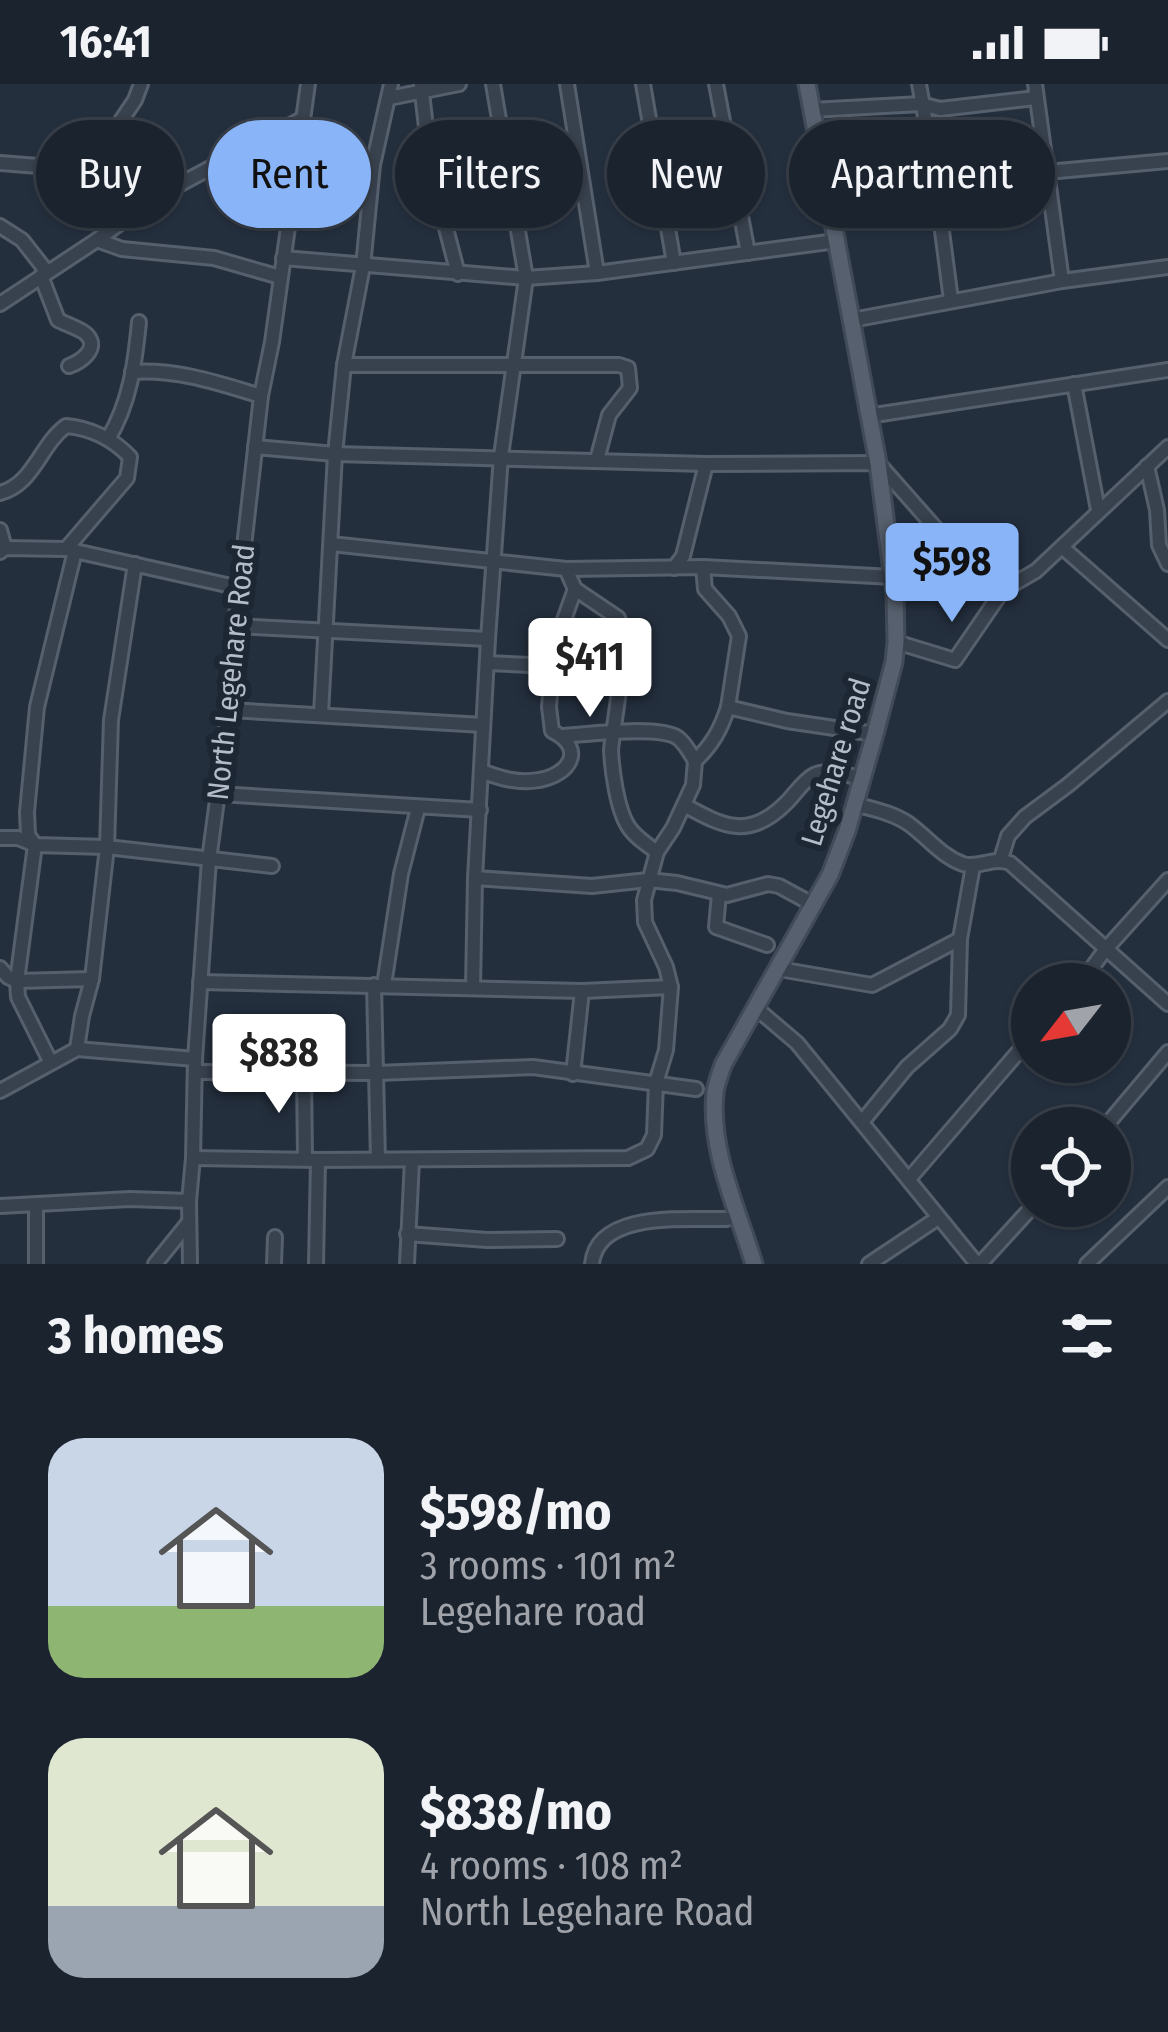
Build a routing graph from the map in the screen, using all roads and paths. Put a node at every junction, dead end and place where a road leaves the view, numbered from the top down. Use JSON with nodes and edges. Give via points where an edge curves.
{"nodes":[{"id":1,"x":141,"y":84,"type":"edge"},
{"id":2,"x":308,"y":84,"type":"edge"},
{"id":3,"x":459,"y":84,"type":"edge"},
{"id":4,"x":493,"y":84,"type":"edge"},
{"id":5,"x":567,"y":84,"type":"edge"},
{"id":6,"x":643,"y":84,"type":"edge"},
{"id":7,"x":716,"y":84,"type":"edge"},
{"id":8,"x":808,"y":84,"type":"edge"},
{"id":9,"x":919,"y":84,"type":"edge"},
{"id":10,"x":422,"y":88,"type":"edge"},
{"id":11,"x":390,"y":91,"type":"edge"},
{"id":12,"x":1035,"y":91,"type":"edge"},
{"id":13,"x":921,"y":104,"type":"junction"},
{"id":14,"x":812,"y":110,"type":"junction"},
{"id":15,"x":302,"y":118,"type":"joint"},
{"id":16,"x":1168,"y":160,"type":"edge"},
{"id":17,"x":0,"y":163,"type":"edge"},
{"id":18,"x":373,"y":165,"type":"joint"},
{"id":19,"x":1055,"y":171,"type":"edge"},
{"id":20,"x":0,"y":226,"type":"edge"},
{"id":21,"x":287,"y":228,"type":"edge"},
{"id":22,"x":1055,"y":228,"type":"edge"},
{"id":23,"x":97,"y":240,"type":"junction"},
{"id":24,"x":836,"y":241,"type":"junction"},
{"id":25,"x":748,"y":253,"type":"junction"},
{"id":26,"x":283,"y":258,"type":"junction"},
{"id":27,"x":674,"y":263,"type":"junction"},
{"id":28,"x":363,"y":266,"type":"junction"},
{"id":29,"x":1168,"y":268,"type":"edge"},
{"id":30,"x":597,"y":273,"type":"junction"},
{"id":31,"x":44,"y":274,"type":"junction"},
{"id":32,"x":458,"y":274,"type":"junction"},
{"id":33,"x":280,"y":277,"type":"junction"},
{"id":34,"x":526,"y":278,"type":"junction"},
{"id":35,"x":1062,"y":281,"type":"junction"},
{"id":36,"x":951,"y":300,"type":"junction"},
{"id":37,"x":0,"y":304,"type":"edge"},
{"id":38,"x":852,"y":320,"type":"junction"},
{"id":39,"x":139,"y":322,"type":"dead end"},
{"id":40,"x":344,"y":365,"type":"junction"},
{"id":41,"x":514,"y":365,"type":"junction"},
{"id":42,"x":69,"y":366,"type":"dead end"},
{"id":43,"x":1168,"y":370,"type":"edge"},
{"id":44,"x":132,"y":372,"type":"junction"},
{"id":45,"x":1074,"y":384,"type":"junction"},
{"id":46,"x":261,"y":396,"type":"junction"},
{"id":47,"x":868,"y":416,"type":"junction"},
{"id":48,"x":108,"y":439,"type":"junction"},
{"id":49,"x":255,"y":447,"type":"junction"},
{"id":50,"x":1168,"y":447,"type":"edge"},
{"id":51,"x":335,"y":454,"type":"junction"},
{"id":52,"x":501,"y":456,"type":"junction"},
{"id":53,"x":597,"y":460,"type":"junction"},
{"id":54,"x":706,"y":464,"type":"junction"},
{"id":55,"x":878,"y":464,"type":"junction"},
{"id":56,"x":1147,"y":466,"type":"junction"},
{"id":57,"x":0,"y":493,"type":"edge"},
{"id":58,"x":1098,"y":510,"type":"junction"},
{"id":59,"x":0,"y":530,"type":"edge"},
{"id":60,"x":331,"y":544,"type":"junction"},
{"id":61,"x":1062,"y":547,"type":"junction"},
{"id":62,"x":3,"y":550,"type":"edge"},
{"id":63,"x":71,"y":550,"type":"junction"},
{"id":64,"x":494,"y":561,"type":"junction"},
{"id":65,"x":134,"y":564,"type":"junction"},
{"id":66,"x":1168,"y":564,"type":"edge"},
{"id":67,"x":703,"y":567,"type":"junction"},
{"id":68,"x":674,"y":568,"type":"junction"},
{"id":69,"x":566,"y":569,"type":"junction"},
{"id":70,"x":892,"y":577,"type":"junction"},
{"id":71,"x":240,"y":588,"type":"junction"},
{"id":72,"x":575,"y":590,"type":"junction"},
{"id":73,"x":1003,"y":590,"type":"junction"},
{"id":74,"x":235,"y":626,"type":"junction"},
{"id":75,"x":324,"y":629,"type":"junction"},
{"id":76,"x":488,"y":639,"type":"junction"},
{"id":77,"x":1168,"y":640,"type":"edge"},
{"id":78,"x":896,"y":642,"type":"junction"},
{"id":79,"x":487,"y":663,"type":"junction"},
{"id":80,"x":553,"y":666,"type":"junction"},
{"id":81,"x":1168,"y":701,"type":"edge"},
{"id":82,"x":728,"y":707,"type":"junction"},
{"id":83,"x":230,"y":710,"type":"junction"},
{"id":84,"x":321,"y":714,"type":"junction"},
{"id":85,"x":483,"y":725,"type":"junction"},
{"id":86,"x":613,"y":732,"type":"junction"},
{"id":87,"x":874,"y":734,"type":"junction"},
{"id":88,"x":562,"y":736,"type":"junction"},
{"id":89,"x":695,"y":761,"type":"junction"},
{"id":90,"x":482,"y":771,"type":"junction"},
{"id":91,"x":862,"y":778,"type":"junction"},
{"id":92,"x":218,"y":794,"type":"junction"},
{"id":93,"x":854,"y":804,"type":"junction"},
{"id":94,"x":684,"y":805,"type":"junction"},
{"id":95,"x":418,"y":808,"type":"junction"},
{"id":96,"x":480,"y":810,"type":"junction"},
{"id":97,"x":0,"y":838,"type":"edge"},
{"id":98,"x":35,"y":844,"type":"junction"},
{"id":99,"x":107,"y":847,"type":"junction"},
{"id":100,"x":656,"y":852,"type":"junction"},
{"id":101,"x":1001,"y":859,"type":"junction"},
{"id":102,"x":209,"y":860,"type":"junction"},
{"id":103,"x":272,"y":866,"type":"dead end"},
{"id":104,"x":973,"y":866,"type":"junction"},
{"id":105,"x":475,"y":878,"type":"junction"},
{"id":106,"x":648,"y":880,"type":"junction"},
{"id":107,"x":1168,"y":880,"type":"edge"},
{"id":108,"x":719,"y":894,"type":"junction"},
{"id":109,"x":814,"y":905,"type":"junction"},
{"id":110,"x":960,"y":939,"type":"junction"},
{"id":111,"x":767,"y":945,"type":"dead end"},
{"id":112,"x":1105,"y":950,"type":"junction"},
{"id":113,"x":1095,"y":963,"type":"edge"},
{"id":114,"x":0,"y":968,"type":"edge"},
{"id":115,"x":778,"y":969,"type":"junction"},
{"id":116,"x":92,"y":979,"type":"junction"},
{"id":117,"x":16,"y":981,"type":"junction"},
{"id":118,"x":200,"y":982,"type":"junction"},
{"id":119,"x":379,"y":985,"type":"junction"},
{"id":120,"x":671,"y":987,"type":"junction"},
{"id":121,"x":473,"y":988,"type":"junction"},
{"id":122,"x":582,"y":991,"type":"junction"},
{"id":123,"x":1168,"y":1004,"type":"edge"},
{"id":124,"x":757,"y":1009,"type":"junction"},
{"id":125,"x":77,"y":1049,"type":"junction"},
{"id":126,"x":1168,"y":1052,"type":"edge"},
{"id":127,"x":1011,"y":1060,"type":"edge"},
{"id":128,"x":50,"y":1061,"type":"junction"},
{"id":129,"x":195,"y":1065,"type":"junction"},
{"id":130,"x":304,"y":1072,"type":"junction"},
{"id":131,"x":376,"y":1073,"type":"junction"},
{"id":132,"x":573,"y":1074,"type":"junction"},
{"id":133,"x":660,"y":1083,"type":"junction"},
{"id":134,"x":696,"y":1090,"type":"dead end"},
{"id":135,"x":0,"y":1091,"type":"edge"},
{"id":136,"x":1122,"y":1107,"type":"edge"},
{"id":137,"x":862,"y":1122,"type":"junction"},
{"id":138,"x":193,"y":1158,"type":"junction"},
{"id":139,"x":311,"y":1159,"type":"junction"},
{"id":140,"x":378,"y":1159,"type":"junction"},
{"id":141,"x":412,"y":1160,"type":"junction"},
{"id":142,"x":909,"y":1179,"type":"junction"},
{"id":143,"x":1168,"y":1187,"type":"edge"},
{"id":144,"x":189,"y":1201,"type":"junction"},
{"id":145,"x":0,"y":1206,"type":"edge"},
{"id":146,"x":37,"y":1206,"type":"junction"},
{"id":147,"x":736,"y":1219,"type":"junction"},
{"id":148,"x":938,"y":1219,"type":"junction"},
{"id":149,"x":190,"y":1221,"type":"junction"},
{"id":150,"x":1013,"y":1227,"type":"edge"},
{"id":151,"x":406,"y":1234,"type":"junction"},
{"id":152,"x":275,"y":1237,"type":"dead end"},
{"id":153,"x":557,"y":1239,"type":"dead end"},
{"id":154,"x":36,"y":1264,"type":"edge"},
{"id":155,"x":155,"y":1264,"type":"edge"},
{"id":156,"x":190,"y":1264,"type":"edge"},
{"id":157,"x":274,"y":1264,"type":"edge"},
{"id":158,"x":316,"y":1264,"type":"edge"},
{"id":159,"x":407,"y":1264,"type":"edge"},
{"id":160,"x":592,"y":1264,"type":"edge"},
{"id":161,"x":754,"y":1264,"type":"edge"},
{"id":162,"x":869,"y":1264,"type":"edge"},
{"id":163,"x":978,"y":1264,"type":"edge"},
{"id":164,"x":1087,"y":1264,"type":"edge"}],
"edges":[{"from":1,"to":17,"type":"street","via":[[93,175]]},
{"from":2,"to":15,"type":"street","name":"North Legehare Road"},
{"from":3,"to":10,"type":"street"},
{"from":4,"to":34,"type":"street"},
{"from":5,"to":30,"type":"street"},
{"from":6,"to":27,"type":"street"},
{"from":7,"to":25,"type":"street"},
{"from":8,"to":14,"type":"main road","name":"Legehare road"},
{"from":9,"to":13,"type":"street"},
{"from":10,"to":11,"type":"street"},
{"from":10,"to":32,"type":"street","via":[[431,171]]},
{"from":11,"to":18,"type":"street"},
{"from":12,"to":13,"type":"street","via":[[940,109]]},
{"from":13,"to":14,"type":"street"},
{"from":13,"to":36,"type":"street"},
{"from":14,"to":24,"type":"main road","name":"Legehare road"},
{"from":15,"to":23,"type":"street","via":[[156,197]]},
{"from":16,"to":19,"type":"street"},
{"from":18,"to":28,"type":"street"},
{"from":20,"to":31,"type":"street","via":[[22,240]]},
{"from":21,"to":26,"type":"street","name":"North Legehare Road"},
{"from":22,"to":35,"type":"street"},
{"from":23,"to":31,"type":"street"},
{"from":23,"to":33,"type":"street"},
{"from":24,"to":25,"type":"street"},
{"from":24,"to":38,"type":"main road","name":"Legehare road"},
{"from":25,"to":27,"type":"street"},
{"from":26,"to":28,"type":"street"},
{"from":26,"to":33,"type":"street","name":"North Legehare Road"},
{"from":27,"to":30,"type":"street"},
{"from":28,"to":32,"type":"street"},
{"from":28,"to":40,"type":"street"},
{"from":29,"to":35,"type":"street"},
{"from":30,"to":34,"type":"street"},
{"from":31,"to":37,"type":"street"},
{"from":31,"to":42,"type":"street","via":[[58,320],[92,342]]},
{"from":32,"to":34,"type":"street"},
{"from":33,"to":46,"type":"street","name":"North Legehare Road"},
{"from":34,"to":41,"type":"street"},
{"from":35,"to":36,"type":"street"},
{"from":36,"to":38,"type":"street"},
{"from":38,"to":47,"type":"main road","name":"Legehare road"},
{"from":39,"to":44,"type":"street"},
{"from":40,"to":41,"type":"street"},
{"from":40,"to":51,"type":"street"},
{"from":41,"to":52,"type":"street"},
{"from":41,"to":53,"type":"street","via":[[628,368],[630,388],[609,415]]},
{"from":43,"to":45,"type":"street"},
{"from":44,"to":46,"type":"street","via":[[202,378]]},
{"from":44,"to":48,"type":"street"},
{"from":45,"to":47,"type":"street"},
{"from":45,"to":58,"type":"street"},
{"from":46,"to":49,"type":"street","name":"North Legehare Road"},
{"from":47,"to":55,"type":"main road","name":"Legehare road"},
{"from":48,"to":57,"type":"street","via":[[66,425],[25,480]]},
{"from":48,"to":63,"type":"street","via":[[130,457],[127,478]]},
{"from":49,"to":51,"type":"street"},
{"from":49,"to":71,"type":"street","name":"North Legehare Road"},
{"from":50,"to":56,"type":"street"},
{"from":51,"to":52,"type":"street"},
{"from":51,"to":60,"type":"street"},
{"from":52,"to":53,"type":"street"},
{"from":52,"to":64,"type":"street"},
{"from":53,"to":54,"type":"street"},
{"from":54,"to":55,"type":"street"},
{"from":54,"to":68,"type":"street"},
{"from":55,"to":70,"type":"main road","name":"Legehare road"},
{"from":55,"to":73,"type":"street","via":[[976,574]]},
{"from":56,"to":58,"type":"street"},
{"from":56,"to":66,"type":"street"},
{"from":58,"to":61,"type":"street"},
{"from":59,"to":62,"type":"street"},
{"from":60,"to":64,"type":"street"},
{"from":60,"to":75,"type":"street"},
{"from":61,"to":73,"type":"street"},
{"from":61,"to":77,"type":"street"},
{"from":62,"to":63,"type":"street"},
{"from":63,"to":65,"type":"street"},
{"from":63,"to":98,"type":"street","via":[[37,707],[26,812]]},
{"from":64,"to":69,"type":"street"},
{"from":64,"to":76,"type":"street"},
{"from":65,"to":71,"type":"street"},
{"from":65,"to":99,"type":"street","via":[[111,720]]},
{"from":67,"to":68,"type":"street"},
{"from":67,"to":70,"type":"street"},
{"from":67,"to":82,"type":"street","via":[[705,589],[739,636]]},
{"from":68,"to":69,"type":"street"},
{"from":69,"to":72,"type":"street"},
{"from":70,"to":78,"type":"main road","name":"Legehare road"},
{"from":71,"to":74,"type":"street","name":"North Legehare Road"},
{"from":72,"to":80,"type":"street"},
{"from":72,"to":86,"type":"street","via":[[622,626]]},
{"from":73,"to":78,"type":"street","via":[[955,660]]},
{"from":74,"to":75,"type":"street"},
{"from":74,"to":83,"type":"street","name":"North Legehare Road"},
{"from":75,"to":76,"type":"street"},
{"from":75,"to":84,"type":"street"},
{"from":76,"to":79,"type":"street"},
{"from":78,"to":87,"type":"main road","name":"Legehare road"},
{"from":79,"to":80,"type":"street"},
{"from":79,"to":85,"type":"street"},
{"from":80,"to":88,"type":"street","via":[[549,722]]},
{"from":81,"to":101,"type":"street","via":[[1024,818]]},
{"from":82,"to":87,"type":"street"},
{"from":82,"to":89,"type":"street"},
{"from":83,"to":84,"type":"street"},
{"from":83,"to":92,"type":"street","name":"North Legehare Road"},
{"from":84,"to":85,"type":"street"},
{"from":85,"to":90,"type":"street"},
{"from":86,"to":88,"type":"street"},
{"from":86,"to":89,"type":"street","via":[[669,734]]},
{"from":86,"to":100,"type":"street","via":[[622,814]]},
{"from":87,"to":91,"type":"main road","name":"Legehare road"},
{"from":88,"to":90,"type":"street","via":[[573,750],[551,777],[507,780]]},
{"from":89,"to":94,"type":"street"},
{"from":90,"to":96,"type":"street"},
{"from":91,"to":93,"type":"main road","name":"Legehare road"},
{"from":91,"to":94,"type":"street","via":[[815,775],[778,812],[733,827]]},
{"from":92,"to":95,"type":"street"},
{"from":92,"to":102,"type":"street","name":"North Legehare Road"},
{"from":93,"to":104,"type":"street","via":[[906,822]]},
{"from":93,"to":109,"type":"main road","name":"Legehare road"},
{"from":94,"to":100,"type":"street"},
{"from":95,"to":96,"type":"street"},
{"from":95,"to":119,"type":"street"},
{"from":96,"to":105,"type":"street"},
{"from":97,"to":98,"type":"street"},
{"from":98,"to":99,"type":"street"},
{"from":98,"to":117,"type":"street"},
{"from":99,"to":102,"type":"street"},
{"from":99,"to":116,"type":"street"},
{"from":100,"to":106,"type":"street"},
{"from":101,"to":104,"type":"street"},
{"from":101,"to":112,"type":"street"},
{"from":102,"to":103,"type":"street"},
{"from":102,"to":118,"type":"street","name":"North Legehare Road"},
{"from":104,"to":110,"type":"street"},
{"from":105,"to":106,"type":"street","via":[[592,886]]},
{"from":105,"to":121,"type":"street"},
{"from":106,"to":108,"type":"street"},
{"from":106,"to":120,"type":"street","via":[[644,914]]},
{"from":107,"to":112,"type":"street"},
{"from":108,"to":109,"type":"street","via":[[768,884]]},
{"from":108,"to":111,"type":"street","via":[[716,927]]},
{"from":109,"to":115,"type":"main road","name":"Legehare road"},
{"from":110,"to":115,"type":"street","via":[[872,985]]},
{"from":110,"to":137,"type":"street","via":[[958,1015]]},
{"from":112,"to":113,"type":"street"},
{"from":112,"to":123,"type":"street"},
{"from":114,"to":117,"type":"street"},
{"from":115,"to":124,"type":"main road","name":"Legehare road"},
{"from":116,"to":117,"type":"street"},
{"from":116,"to":125,"type":"street"},
{"from":117,"to":128,"type":"street"},
{"from":118,"to":119,"type":"street"},
{"from":118,"to":129,"type":"street","name":"North Legehare Road"},
{"from":119,"to":121,"type":"street"},
{"from":119,"to":131,"type":"street"},
{"from":120,"to":122,"type":"street"},
{"from":120,"to":133,"type":"street"},
{"from":121,"to":122,"type":"street"},
{"from":122,"to":132,"type":"street"},
{"from":124,"to":137,"type":"street","via":[[797,1043]]},
{"from":124,"to":147,"type":"main road","name":"Legehare road","via":[[715,1091]]},
{"from":125,"to":128,"type":"street"},
{"from":125,"to":129,"type":"street"},
{"from":126,"to":136,"type":"street"},
{"from":127,"to":142,"type":"street"},
{"from":128,"to":135,"type":"street"},
{"from":129,"to":130,"type":"street"},
{"from":129,"to":138,"type":"street","name":"North Legehare Road"},
{"from":130,"to":131,"type":"street"},
{"from":130,"to":139,"type":"street"},
{"from":131,"to":132,"type":"street","via":[[513,1067]]},
{"from":131,"to":140,"type":"street"},
{"from":132,"to":133,"type":"street"},
{"from":133,"to":134,"type":"street"},
{"from":133,"to":141,"type":"street","via":[[654,1135],[628,1159]]},
{"from":137,"to":142,"type":"street"},
{"from":138,"to":139,"type":"street"},
{"from":138,"to":144,"type":"street","name":"North Legehare Road"},
{"from":139,"to":140,"type":"street"},
{"from":139,"to":158,"type":"street"},
{"from":140,"to":141,"type":"street"},
{"from":141,"to":151,"type":"street"},
{"from":142,"to":148,"type":"street"},
{"from":143,"to":164,"type":"street"},
{"from":144,"to":146,"type":"street"},
{"from":144,"to":149,"type":"street","name":"North Legehare Road"},
{"from":145,"to":146,"type":"street"},
{"from":146,"to":154,"type":"street"},
{"from":147,"to":160,"type":"street","via":[[638,1222],[602,1237]]},
{"from":147,"to":161,"type":"main road"},
{"from":148,"to":162,"type":"street"},
{"from":148,"to":163,"type":"street"},
{"from":149,"to":155,"type":"street"},
{"from":149,"to":156,"type":"street","name":"North Legehare Road"},
{"from":150,"to":163,"type":"street"},
{"from":151,"to":153,"type":"street"},
{"from":151,"to":159,"type":"street"},
{"from":152,"to":157,"type":"street"}]}
